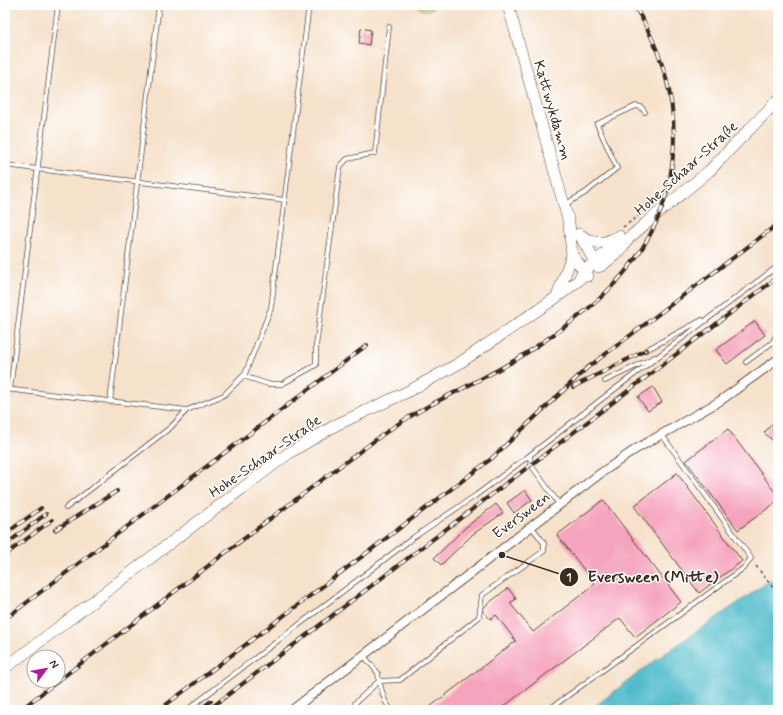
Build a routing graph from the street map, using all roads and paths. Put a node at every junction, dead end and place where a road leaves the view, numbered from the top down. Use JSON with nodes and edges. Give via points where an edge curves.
{"nodes":[{"id":1,"x":58,"y":5,"type":"edge"},
{"id":2,"x":159,"y":5,"type":"edge"},
{"id":3,"x":309,"y":5,"type":"edge"},
{"id":4,"x":508,"y":5,"type":"edge"},
{"id":5,"x":389,"y":27,"type":"dead end"},
{"id":6,"x":778,"y":100,"type":"edge"},
{"id":7,"x":645,"y":112,"type":"dead end"},
{"id":8,"x":5,"y":165,"type":"edge"},
{"id":9,"x":38,"y":169,"type":"junction"},
{"id":10,"x":137,"y":182,"type":"junction"},
{"id":11,"x":285,"y":200,"type":"junction"},
{"id":12,"x":564,"y":205,"type":"junction"},
{"id":13,"x":644,"y":218,"type":"junction"},
{"id":14,"x":569,"y":223,"type":"junction"},
{"id":15,"x":620,"y":229,"type":"dead end"},
{"id":16,"x":579,"y":234,"type":"junction"},
{"id":17,"x":572,"y":255,"type":"junction"},
{"id":18,"x":596,"y":266,"type":"junction"},
{"id":19,"x":778,"y":266,"type":"edge"},
{"id":20,"x":584,"y":276,"type":"junction"},
{"id":21,"x":557,"y":297,"type":"junction"},
{"id":22,"x":713,"y":314,"type":"junction"},
{"id":23,"x":778,"y":331,"type":"edge"},
{"id":24,"x":646,"y":350,"type":"dead end"},
{"id":25,"x":663,"y":353,"type":"junction"},
{"id":26,"x":778,"y":359,"type":"edge"},
{"id":27,"x":746,"y":362,"type":"dead end"},
{"id":28,"x":243,"y":376,"type":"junction"},
{"id":29,"x":605,"y":381,"type":"dead end"},
{"id":30,"x":5,"y":389,"type":"edge"},
{"id":31,"x":10,"y":390,"type":"junction"},
{"id":32,"x":110,"y":402,"type":"junction"},
{"id":33,"x":187,"y":410,"type":"junction"},
{"id":34,"x":662,"y":434,"type":"junction"},
{"id":35,"x":530,"y":456,"type":"junction"},
{"id":36,"x":559,"y":504,"type":"junction"},
{"id":37,"x":66,"y":508,"type":"dead end"},
{"id":38,"x":531,"y":526,"type":"junction"},
{"id":39,"x":756,"y":566,"type":"dead end"},
{"id":40,"x":778,"y":594,"type":"edge"},
{"id":41,"x":364,"y":656,"type":"junction"},
{"id":42,"x":5,"y":668,"type":"edge"},
{"id":43,"x":379,"y":681,"type":"junction"},
{"id":44,"x":187,"y":710,"type":"edge"},
{"id":45,"x":292,"y":710,"type":"edge"},
{"id":46,"x":355,"y":710,"type":"edge"},
{"id":47,"x":391,"y":710,"type":"edge"},
{"id":48,"x":548,"y":710,"type":"edge"}],
"edges":[{"from":1,"to":9,"type":"lane"},
{"from":2,"to":10,"type":"lane"},
{"from":3,"to":11,"type":"lane"},
{"from":4,"to":12,"type":"main road","name":"Kattwykdamm"},
{"from":5,"to":28,"type":"lane","via":[[375,153],[347,159],[340,167],[316,346],[316,365],[282,384],[268,384]]},
{"from":6,"to":13,"type":"main road","name":"Hohe-Schaar-Straße","via":[[709,171]]},
{"from":7,"to":12,"type":"lane","via":[[636,106],[597,124],[617,168],[585,193]]},
{"from":8,"to":9,"type":"lane"},
{"from":9,"to":10,"type":"lane"},
{"from":9,"to":31,"type":"lane"},
{"from":10,"to":11,"type":"lane"},
{"from":10,"to":32,"type":"lane"},
{"from":11,"to":28,"type":"lane","via":[[271,308]]},
{"from":12,"to":14,"type":"main road","name":"Kattwykdamm"},
{"from":13,"to":15,"type":"path"},
{"from":13,"to":16,"type":"main road","via":[[611,241],[590,242]]},
{"from":13,"to":18,"type":"main road","name":"Hohe-Schaar-Straße","via":[[621,250]]},
{"from":14,"to":16,"type":"main road","name":"Kattwykdamm"},
{"from":14,"to":17,"type":"main road","name":"Kattwykdamm"},
{"from":16,"to":18,"type":"main road","name":"Kattwykdamm"},
{"from":17,"to":20,"type":"main road"},
{"from":17,"to":21,"type":"main road"},
{"from":18,"to":20,"type":"main road","name":"Hohe-Schaar-Straße"},
{"from":19,"to":22,"type":"lane"},
{"from":20,"to":21,"type":"main road","name":"Hohe-Schaar-Straße"},
{"from":21,"to":42,"type":"main road","name":"Hohe-Schaar-Straße","via":[[458,364],[407,392],[336,425],[289,453]]},
{"from":22,"to":24,"type":"lane"},
{"from":22,"to":25,"type":"lane"},
{"from":23,"to":27,"type":"lane","via":[[773,342]]},
{"from":25,"to":29,"type":"lane"},
{"from":25,"to":35,"type":"lane"},
{"from":26,"to":34,"type":"street","name":"Eversween","via":[[720,401]]},
{"from":28,"to":33,"type":"lane","via":[[224,395]]},
{"from":30,"to":31,"type":"lane"},
{"from":31,"to":32,"type":"lane"},
{"from":32,"to":33,"type":"lane"},
{"from":33,"to":37,"type":"lane","via":[[171,427]]},
{"from":34,"to":36,"type":"street","name":"Eversween","via":[[601,473]]},
{"from":34,"to":48,"type":"lane","via":[[751,558],[745,567]]},
{"from":35,"to":36,"type":"lane","via":[[531,465]]},
{"from":35,"to":44,"type":"lane","via":[[414,537]]},
{"from":36,"to":38,"type":"street","name":"Eversween"},
{"from":38,"to":41,"type":"street","name":"Eversween"},
{"from":38,"to":43,"type":"lane","via":[[544,543],[544,551],[482,595],[479,617],[400,680]]},
{"from":39,"to":40,"type":"path"},
{"from":41,"to":43,"type":"lane","via":[[378,673]]},
{"from":41,"to":45,"type":"street","name":"Eversween"},
{"from":43,"to":46,"type":"lane","via":[[355,703]]},
{"from":43,"to":47,"type":"lane","via":[[385,701]]}]}
